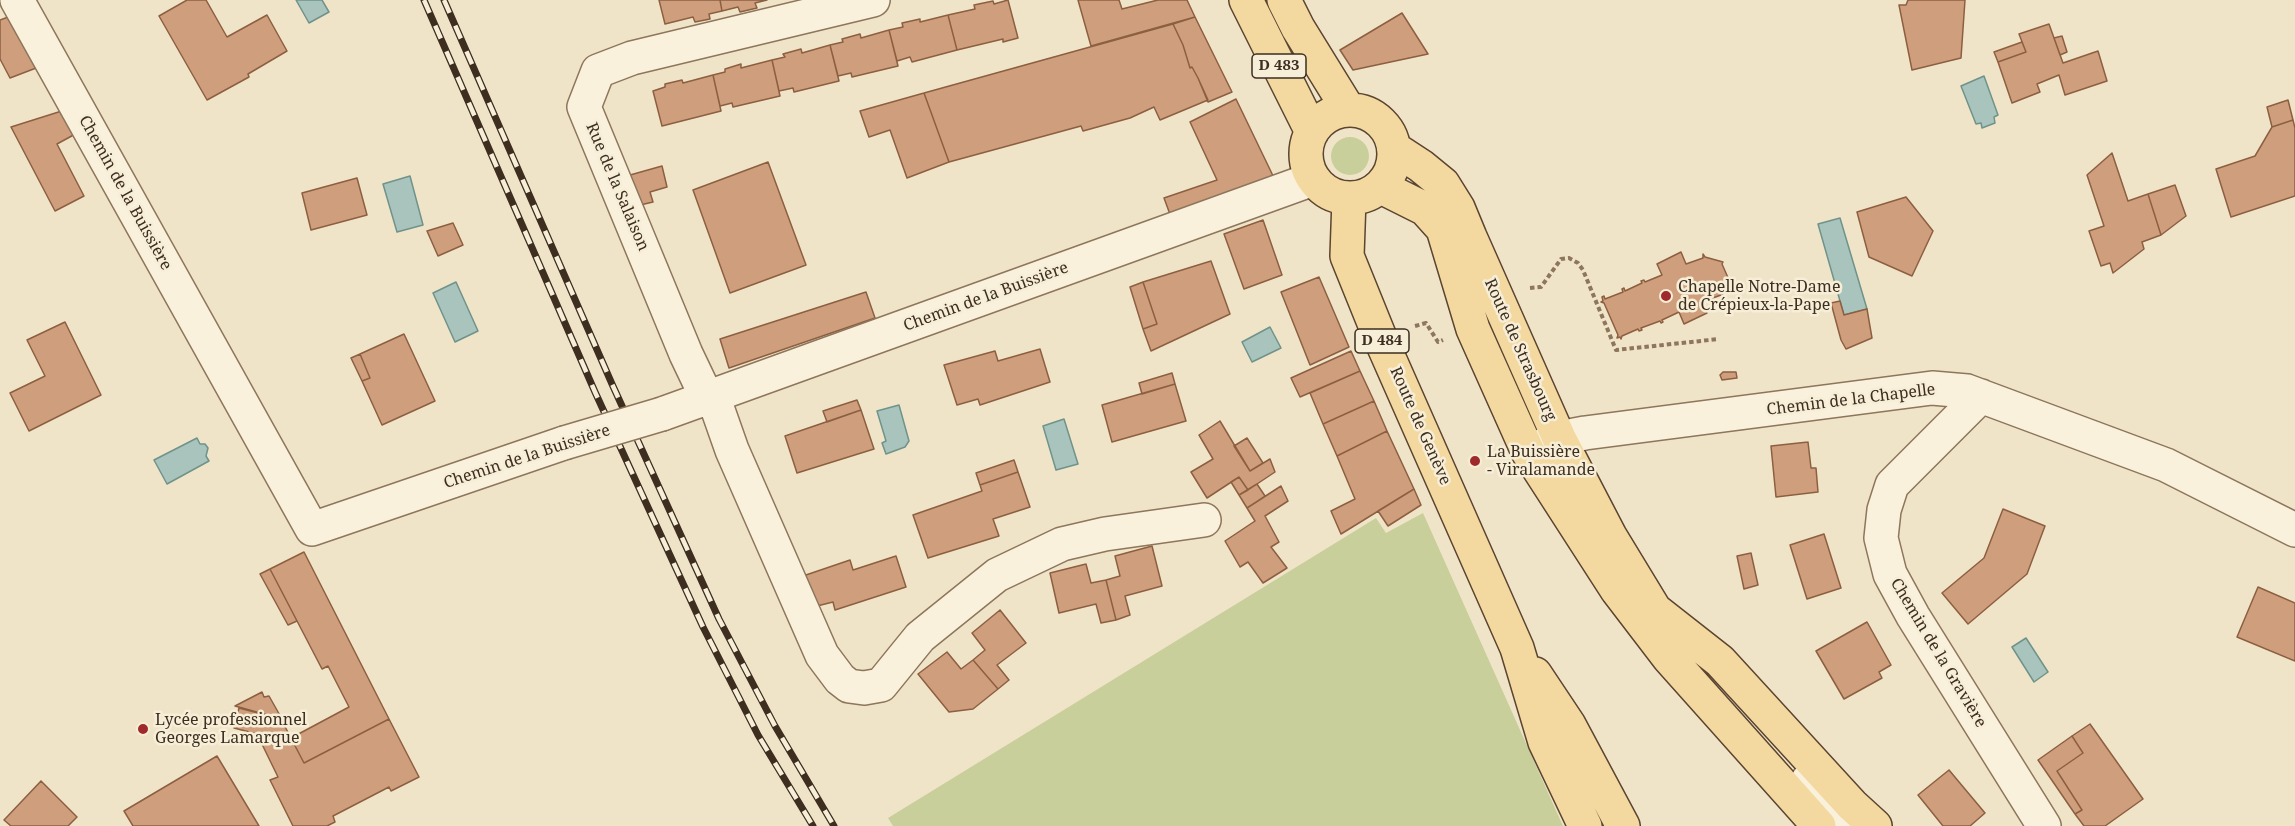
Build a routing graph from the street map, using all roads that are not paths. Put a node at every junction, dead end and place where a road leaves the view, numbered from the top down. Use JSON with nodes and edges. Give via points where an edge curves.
{"nodes":[{"id":1,"x":17,"y":0,"type":"edge"},
{"id":2,"x":873,"y":0,"type":"edge"},
{"id":3,"x":1246,"y":0,"type":"edge"},
{"id":4,"x":1284,"y":0,"type":"edge"},
{"id":5,"x":1348,"y":109,"type":"junction"},
{"id":6,"x":1312,"y":132,"type":"junction"},
{"id":7,"x":1395,"y":149,"type":"junction"},
{"id":8,"x":1313,"y":179,"type":"junction"},
{"id":9,"x":1381,"y":187,"type":"junction"},
{"id":10,"x":1349,"y":199,"type":"junction"},
{"id":11,"x":1981,"y":396,"type":"junction"},
{"id":12,"x":710,"y":397,"type":"junction"},
{"id":13,"x":1559,"y":438,"type":"junction"},
{"id":14,"x":1528,"y":452,"type":"junction"},
{"id":15,"x":1204,"y":520,"type":"dead end"},
{"id":16,"x":2295,"y":530,"type":"edge"},
{"id":17,"x":1655,"y":610,"type":"junction"},
{"id":18,"x":1517,"y":648,"type":"junction"},
{"id":19,"x":1585,"y":826,"type":"edge"},
{"id":20,"x":1623,"y":826,"type":"edge"},
{"id":21,"x":1819,"y":826,"type":"edge"},
{"id":22,"x":1849,"y":826,"type":"edge"},
{"id":23,"x":1875,"y":826,"type":"edge"},
{"id":24,"x":2044,"y":826,"type":"edge"}],
"edges":[{"from":1,"to":12,"type":"street","name":"Chemin de la Buissière","bridge":true,"via":[[312,529]]},
{"from":2,"to":12,"type":"street","name":"Rue de la Salaison","via":[[632,58],[598,71],[584,106],[686,354]]},
{"from":3,"to":6,"type":"main road","number":"D 483"},
{"from":4,"to":5,"type":"main road","number":"D 483"},
{"from":5,"to":6,"type":"main road","via":[[1321,121]]},
{"from":5,"to":7,"type":"main road","via":[[1374,116],[1391,136]]},
{"from":6,"to":8,"type":"main road","via":[[1306,155]]},
{"from":7,"to":9,"type":"main road","via":[[1394,163]]},
{"from":7,"to":13,"type":"main road","name":"Route de Strasbourg","via":[[1443,184],[1458,208]]},
{"from":8,"to":10,"type":"main road","via":[[1322,190]]},
{"from":8,"to":12,"type":"street","name":"Chemin de la Buissière"},
{"from":9,"to":10,"type":"main road"},
{"from":9,"to":14,"type":"main road","name":"Route de Strasbourg","via":[[1425,209],[1443,229],[1473,329]]},
{"from":10,"to":18,"type":"main road","name":"Route de Genève","number":"D 484","via":[[1347,256]]},
{"from":11,"to":13,"type":"street","name":"Chemin de la Chapelle","via":[[1932,388]]},
{"from":11,"to":16,"type":"street","name":"Chemin de la Chapelle","via":[[2166,465]]},
{"from":11,"to":24,"type":"street","name":"Chemin de la Gravière","via":[[1892,486],[1881,538],[1890,574],[1913,616]]},
{"from":12,"to":15,"type":"street","via":[[822,655],[849,686],[881,685],[920,637],[988,582],[1053,548],[1105,534]]},
{"from":13,"to":14,"type":"street","name":"Chemin de la Chapelle"},
{"from":13,"to":17,"type":"main road","name":"Route de Strasbourg","via":[[1610,536]]},
{"from":14,"to":21,"type":"main road","name":"Route de Strasbourg","via":[[1617,590],[1669,658]]},
{"from":17,"to":22,"type":"street"},
{"from":17,"to":23,"type":"main road","name":"Route de Strasbourg","via":[[1720,661]]},
{"from":18,"to":19,"type":"main road","name":"Route de Genève","number":"D 484","via":[[1545,742]]},
{"from":18,"to":20,"type":"main road","name":"Route de Genève","number":"D 484","via":[[1569,724]]}]}
